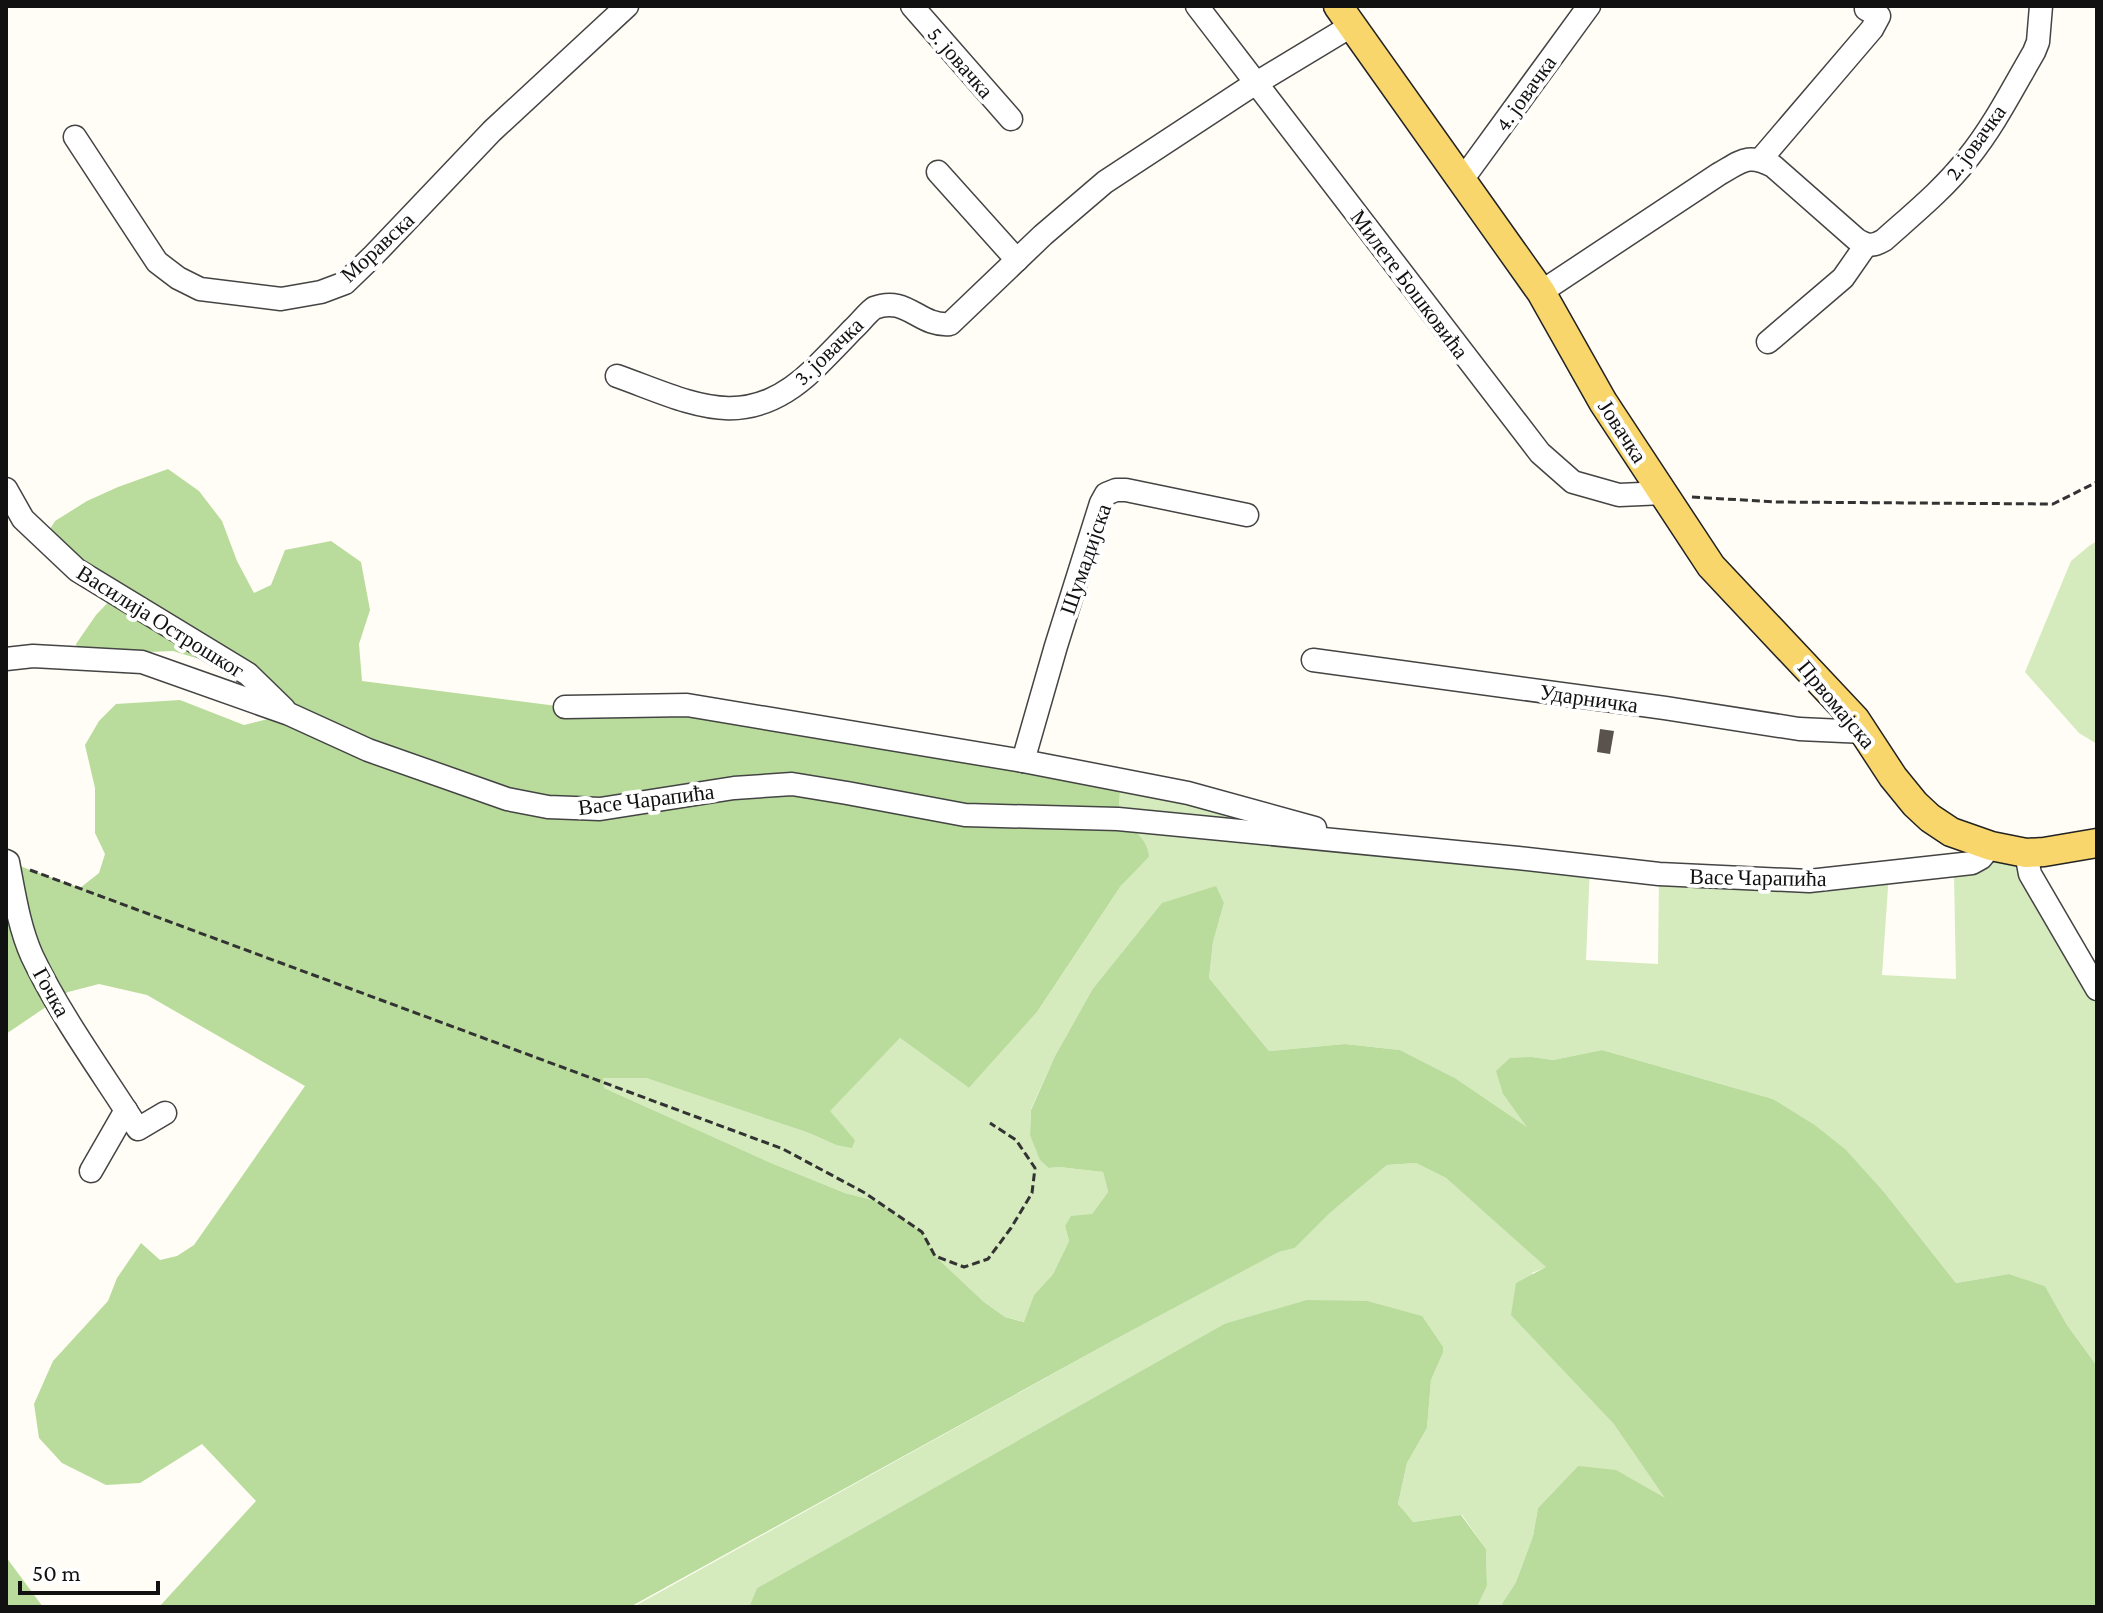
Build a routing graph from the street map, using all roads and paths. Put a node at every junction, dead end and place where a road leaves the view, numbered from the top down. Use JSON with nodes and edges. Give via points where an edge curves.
{"nodes":[{"id":1,"x":627,"y":6,"type":"edge"},
{"id":2,"x":912,"y":6,"type":"edge"},
{"id":3,"x":1197,"y":6,"type":"edge"},
{"id":4,"x":1589,"y":6,"type":"edge"},
{"id":5,"x":2041,"y":6,"type":"edge"},
{"id":6,"x":1866,"y":9,"type":"dead end"},
{"id":7,"x":1344,"y":16,"type":"edge"},
{"id":8,"x":1257,"y":83,"type":"junction"},
{"id":9,"x":1011,"y":119,"type":"dead end"},
{"id":10,"x":75,"y":137,"type":"dead end"},
{"id":11,"x":1761,"y":159,"type":"junction"},
{"id":12,"x":938,"y":172,"type":"dead end"},
{"id":13,"x":1462,"y":180,"type":"junction"},
{"id":14,"x":1866,"y":245,"type":"junction"},
{"id":15,"x":1017,"y":260,"type":"junction"},
{"id":16,"x":1541,"y":292,"type":"junction"},
{"id":17,"x":1768,"y":342,"type":"dead end"},
{"id":18,"x":617,"y":376,"type":"dead end"},
{"id":19,"x":2097,"y":482,"type":"edge"},
{"id":20,"x":6,"y":489,"type":"edge"},
{"id":21,"x":1664,"y":493,"type":"junction"},
{"id":22,"x":1247,"y":515,"type":"dead end"},
{"id":23,"x":6,"y":659,"type":"edge"},
{"id":24,"x":1313,"y":660,"type":"dead end"},
{"id":25,"x":565,"y":707,"type":"dead end"},
{"id":26,"x":289,"y":714,"type":"junction"},
{"id":27,"x":1865,"y":732,"type":"junction"},
{"id":28,"x":1023,"y":761,"type":"junction"},
{"id":29,"x":2097,"y":843,"type":"edge"},
{"id":30,"x":1375,"y":844,"type":"junction"},
{"id":31,"x":1991,"y":846,"type":"junction"},
{"id":32,"x":2026,"y":853,"type":"junction"},
{"id":33,"x":7,"y":861,"type":"edge"},
{"id":34,"x":2097,"y":989,"type":"edge"},
{"id":35,"x":126,"y":1110,"type":"junction"},
{"id":36,"x":165,"y":1113,"type":"dead end"},
{"id":37,"x":990,"y":1123,"type":"dead end"},
{"id":38,"x":91,"y":1171,"type":"dead end"}],
"edges":[{"from":1,"to":10,"type":"street","name":"Моравска","via":[[492,131],[345,283],[321,292],[281,299],[200,289],[178,278],[157,262]]},
{"from":2,"to":9,"type":"street","name":"5. јовачка"},
{"from":3,"to":8,"type":"street","name":"Милете Бошковића"},
{"from":4,"to":13,"type":"street","name":"4. јовачка"},
{"from":5,"to":14,"type":"street","name":"2. јовачка","via":[[2034,52],[1969,157],[1884,240]]},
{"from":6,"to":11,"type":"street","via":[[1879,16],[1872,29]]},
{"from":7,"to":8,"type":"street","name":"3. јовачка"},
{"from":7,"to":13,"type":"main road","name":"Јовачка"},
{"from":8,"to":15,"type":"street","name":"3. јовачка","via":[[1105,182]]},
{"from":8,"to":21,"type":"street","name":"Милете Бошковића","via":[[1540,453],[1573,482],[1619,495]]},
{"from":11,"to":14,"type":"street"},
{"from":11,"to":16,"type":"street","via":[[1739,163]]},
{"from":12,"to":15,"type":"street"},
{"from":13,"to":16,"type":"main road","name":"Јовачка"},
{"from":14,"to":17,"type":"street","name":"2. јовачка","via":[[1843,278]]},
{"from":15,"to":18,"type":"street","name":"3. јовачка","via":[[950,324],[931,323],[898,304],[874,308],[806,377],[759,404],[716,408]]},
{"from":16,"to":21,"type":"main road","name":"Јовачка","via":[[1603,402]]},
{"from":19,"to":21,"type":"path","via":[[2053,504],[1776,502]]},
{"from":20,"to":26,"type":"street","name":"Василија Острошког","via":[[23,519],[77,570],[248,674]]},
{"from":21,"to":27,"type":"main road","name":"Првомајска","via":[[1711,566]]},
{"from":22,"to":28,"type":"street","name":"Шумадијска","via":[[1126,490],[1106,494]]},
{"from":23,"to":26,"type":"street","name":"Васе Чарапића","via":[[142,662]]},
{"from":24,"to":27,"type":"street","name":"Ударничка","via":[[1799,729]]},
{"from":25,"to":28,"type":"street","via":[[687,705]]},
{"from":26,"to":30,"type":"street","name":"Васе Чарапића","via":[[368,750],[507,799],[548,807],[600,809],[792,784],[965,815],[1118,819]]},
{"from":27,"to":31,"type":"main road","name":"Првомајска","via":[[1924,813],[1951,832]]},
{"from":28,"to":30,"type":"street","via":[[1188,793]]},
{"from":29,"to":32,"type":"main road","name":"Првомајска"},
{"from":30,"to":31,"type":"street","name":"Васе Чарапића","via":[[1659,874],[1809,881],[1972,863]]},
{"from":31,"to":32,"type":"main road","name":"Првомајска"},
{"from":32,"to":34,"type":"street","via":[[2030,874]]},
{"from":33,"to":35,"type":"street","name":"Гочка","via":[[32,955]]},
{"from":33,"to":37,"type":"path","via":[[783,1149],[865,1193],[922,1232],[935,1256],[964,1267],[988,1259],[1032,1193],[1035,1168],[1016,1140]]},
{"from":35,"to":36,"type":"street","via":[[138,1129]]},
{"from":35,"to":38,"type":"street"}]}
